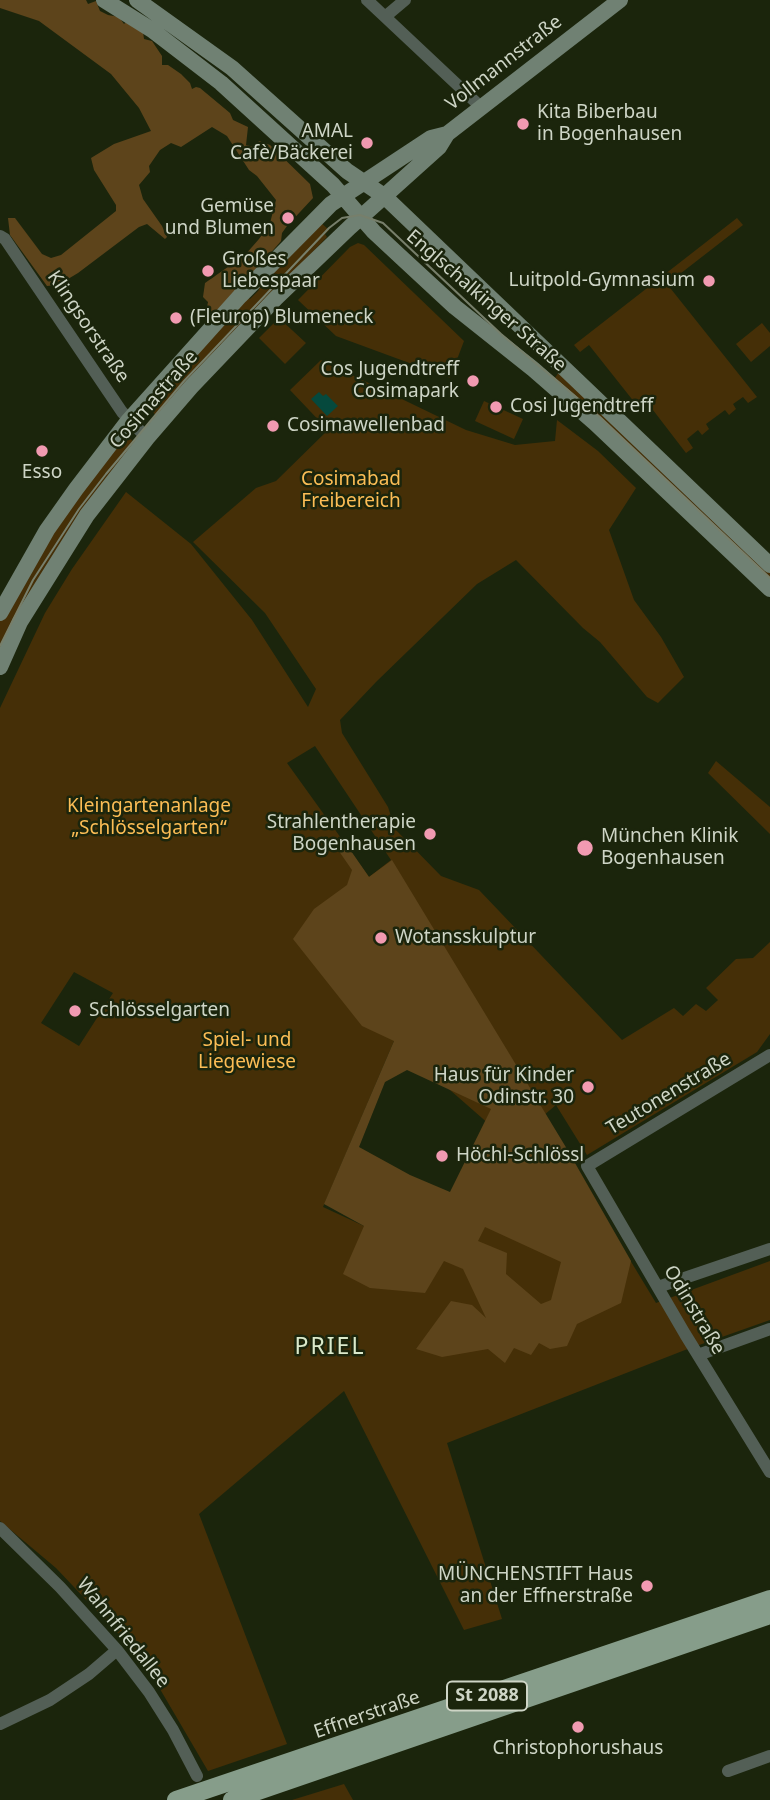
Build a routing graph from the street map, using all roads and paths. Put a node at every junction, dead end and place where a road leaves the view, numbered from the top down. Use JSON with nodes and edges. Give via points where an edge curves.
{"nodes":[{"id":1,"x":104,"y":0,"type":"edge"},
{"id":2,"x":137,"y":0,"type":"edge"},
{"id":3,"x":367,"y":0,"type":"edge"},
{"id":4,"x":405,"y":0,"type":"edge"},
{"id":5,"x":620,"y":0,"type":"edge"},
{"id":6,"x":386,"y":16,"type":"junction"},
{"id":7,"x":482,"y":108,"type":"junction"},
{"id":8,"x":447,"y":134,"type":"junction"},
{"id":9,"x":364,"y":183,"type":"junction"},
{"id":10,"x":343,"y":196,"type":"junction"},
{"id":11,"x":384,"y":196,"type":"junction"},
{"id":12,"x":361,"y":217,"type":"junction"},
{"id":13,"x":0,"y":236,"type":"edge"},
{"id":14,"x":128,"y":421,"type":"junction"},
{"id":15,"x":147,"y":438,"type":"junction"},
{"id":16,"x":770,"y":565,"type":"edge"},
{"id":17,"x":770,"y":589,"type":"edge"},
{"id":18,"x":0,"y":613,"type":"edge"},
{"id":19,"x":0,"y":667,"type":"edge"},
{"id":20,"x":770,"y":1055,"type":"edge"},
{"id":21,"x":587,"y":1166,"type":"joint"},
{"id":22,"x":770,"y":1249,"type":"edge"},
{"id":23,"x":658,"y":1287,"type":"junction"},
{"id":24,"x":770,"y":1329,"type":"edge"},
{"id":25,"x":698,"y":1355,"type":"junction"},
{"id":26,"x":765,"y":1456,"type":"edge"},
{"id":27,"x":770,"y":1472,"type":"edge"},
{"id":28,"x":0,"y":1528,"type":"edge"},
{"id":29,"x":770,"y":1599,"type":"edge"},
{"id":30,"x":770,"y":1615,"type":"edge"},
{"id":31,"x":117,"y":1650,"type":"junction"},
{"id":32,"x":0,"y":1724,"type":"edge"},
{"id":33,"x":770,"y":1756,"type":"edge"},
{"id":34,"x":728,"y":1771,"type":"dead end"},
{"id":35,"x":203,"y":1789,"type":"edge"},
{"id":36,"x":176,"y":1800,"type":"edge"},
{"id":37,"x":232,"y":1800,"type":"edge"}],
"edges":[{"from":1,"to":10,"type":"main road","name":"Englschalkinger Straße","via":[[221,82]]},
{"from":2,"to":9,"type":"main road","name":"Englschalkinger Straße","via":[[232,68]]},
{"from":3,"to":6,"type":"street"},
{"from":4,"to":6,"type":"street"},
{"from":5,"to":7,"type":"main road","name":"Vollmannstraße"},
{"from":6,"to":7,"type":"street"},
{"from":7,"to":8,"type":"main road","name":"Vollmannstraße"},
{"from":8,"to":9,"type":"main road","name":"Vollmannstraße","via":[[431,138]]},
{"from":8,"to":11,"type":"main road","name":"Vollmannstraße","via":[[439,147]]},
{"from":9,"to":10,"type":"main road","name":"Cosimastraße"},
{"from":9,"to":11,"type":"main road","name":"Englschalkinger Straße"},
{"from":10,"to":12,"type":"main road","name":"Englschalkinger Straße"},
{"from":10,"to":14,"type":"main road","name":"Cosimastraße","via":[[319,214],[240,296]]},
{"from":11,"to":12,"type":"main road","name":"Cosimastraße"},
{"from":11,"to":16,"type":"main road","name":"Englschalkinger Straße"},
{"from":12,"to":15,"type":"main road","name":"Cosimastraße","via":[[276,298]]},
{"from":12,"to":17,"type":"main road","name":"Englschalkinger Straße","via":[[455,307],[595,423]]},
{"from":13,"to":14,"type":"street","name":"Klingsorstraße"},
{"from":14,"to":15,"type":"street","name":"Klingsorstraße"},
{"from":14,"to":18,"type":"main road","name":"Cosimastraße","via":[[53,521]]},
{"from":15,"to":19,"type":"main road","name":"Cosimastraße","via":[[60,555],[20,622]]},
{"from":20,"to":21,"type":"street","name":"Teutonenstraße"},
{"from":21,"to":23,"type":"street","name":"Odinstraße"},
{"from":22,"to":23,"type":"street"},
{"from":23,"to":25,"type":"street","name":"Odinstraße"},
{"from":24,"to":25,"type":"street"},
{"from":25,"to":26,"type":"street","name":"Odinstraße"},
{"from":26,"to":27,"type":"street","name":"Odinstraße"},
{"from":28,"to":31,"type":"street","name":"Wahnfriedallee"},
{"from":29,"to":35,"type":"main road","name":"Effnerstraße","number":"St 2088"},
{"from":30,"to":37,"type":"main road","name":"Effnerstraße","number":"St 2088"},
{"from":31,"to":32,"type":"street","via":[[50,1700]]},
{"from":31,"to":35,"type":"street","name":"Wahnfriedallee","via":[[155,1702]]},
{"from":33,"to":34,"type":"street"},
{"from":35,"to":36,"type":"main road","name":"Effnerstraße","number":"St 2088"}]}
